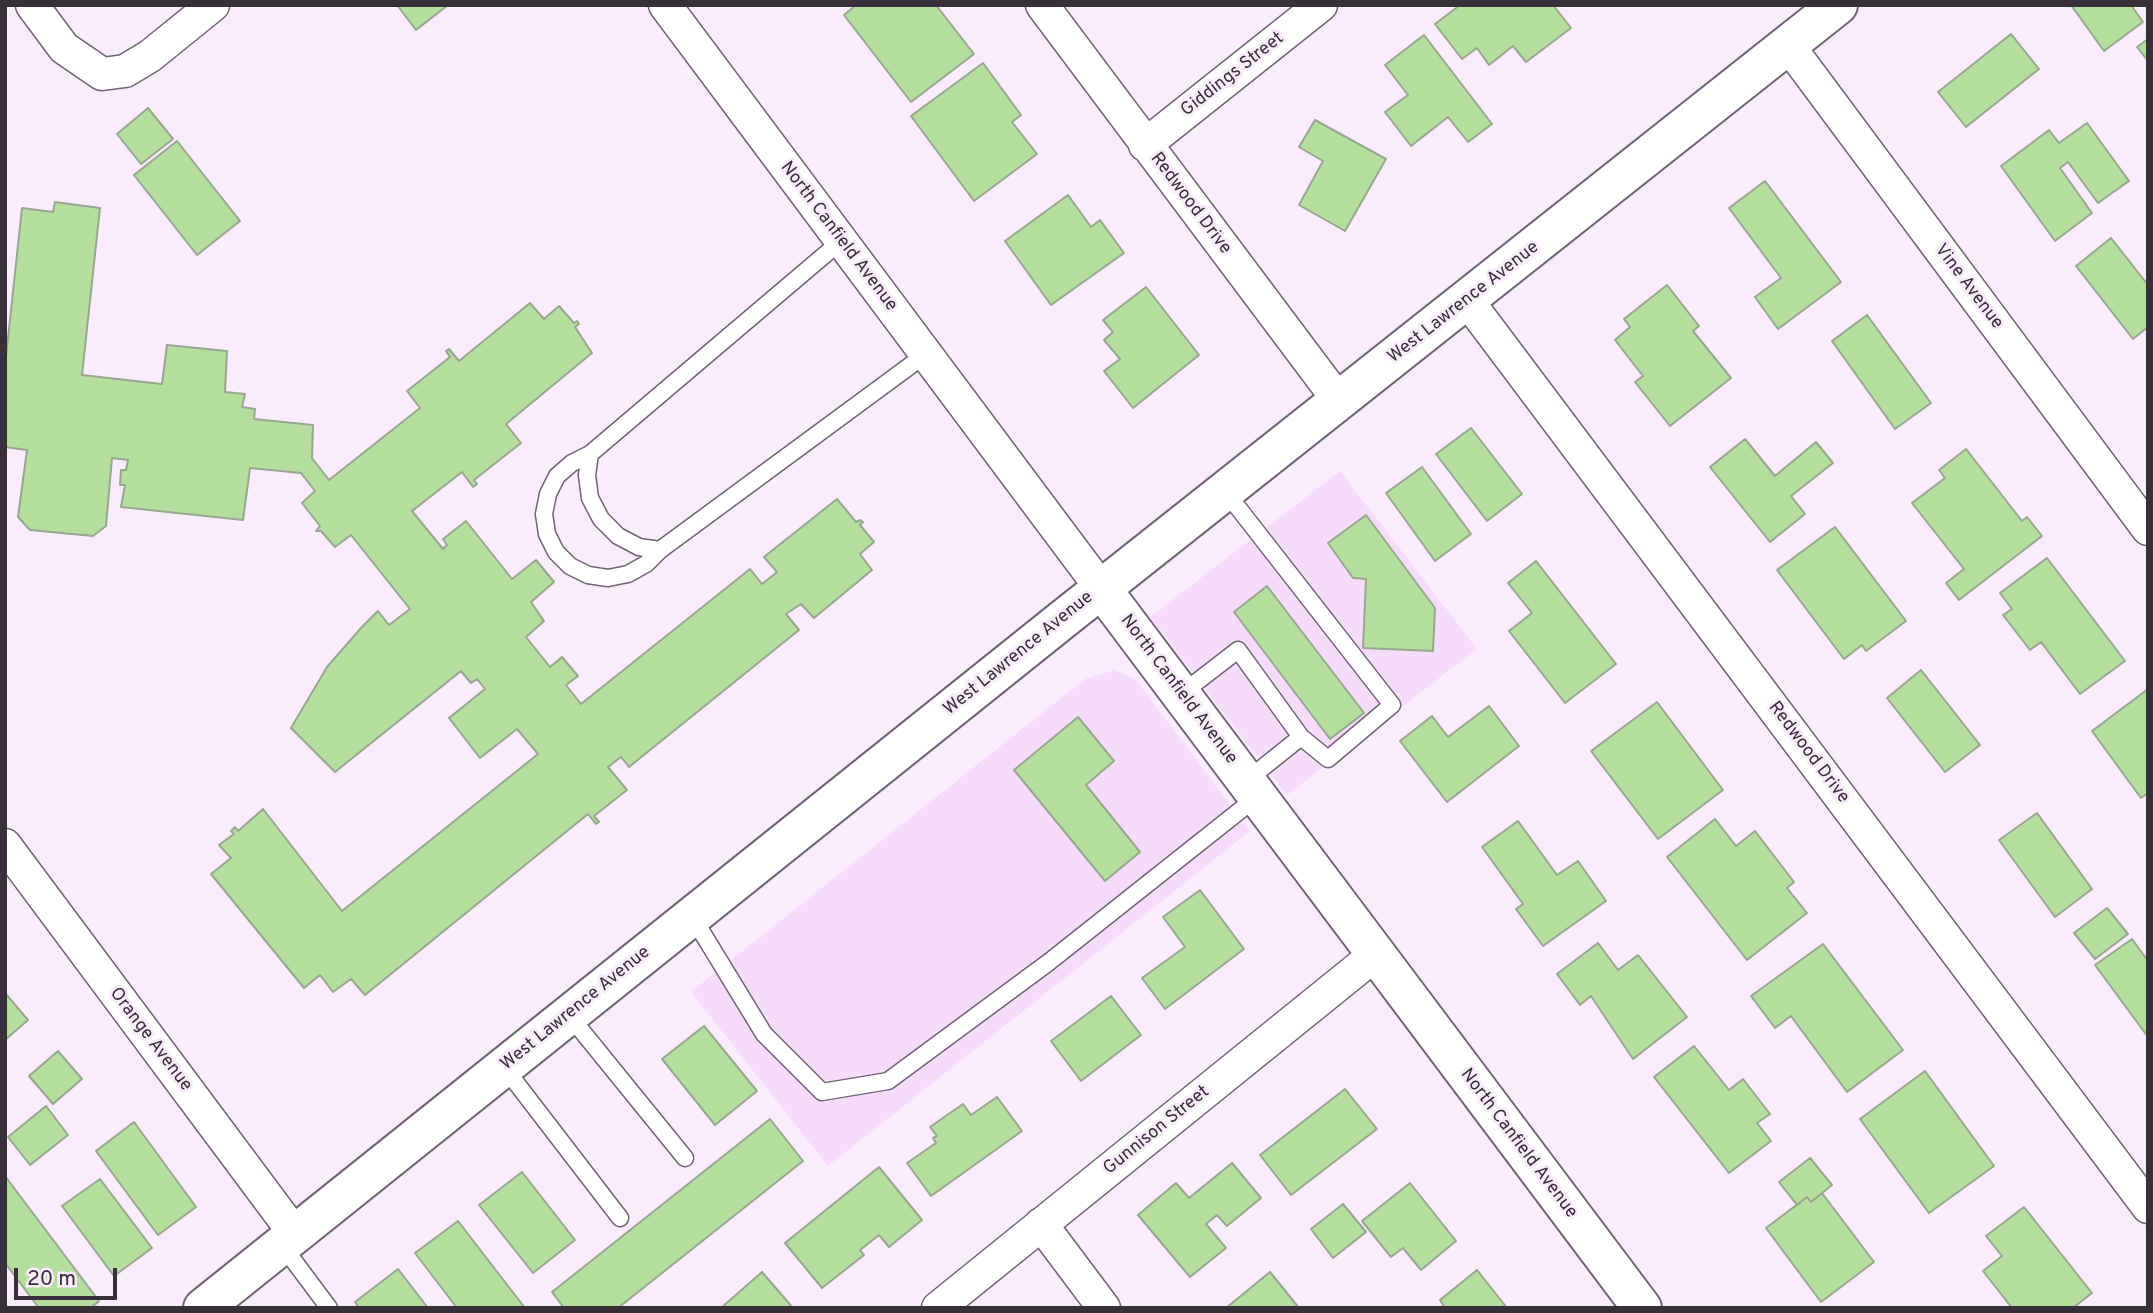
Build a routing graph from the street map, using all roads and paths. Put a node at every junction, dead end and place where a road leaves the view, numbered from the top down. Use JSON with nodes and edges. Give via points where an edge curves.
{"nodes":[{"id":1,"x":32,"y":5,"type":"edge"},
{"id":2,"x":213,"y":5,"type":"edge"},
{"id":3,"x":664,"y":5,"type":"edge"},
{"id":4,"x":1042,"y":5,"type":"edge"},
{"id":5,"x":1321,"y":5,"type":"edge"},
{"id":6,"x":1838,"y":5,"type":"edge"},
{"id":7,"x":1788,"y":45,"type":"junction"},
{"id":8,"x":1145,"y":145,"type":"junction"},
{"id":9,"x":841,"y":241,"type":"junction"},
{"id":10,"x":1467,"y":300,"type":"junction"},
{"id":11,"x":926,"y":355,"type":"junction"},
{"id":12,"x":1339,"y":401,"type":"junction"},
{"id":13,"x":590,"y":454,"type":"junction"},
{"id":14,"x":1225,"y":491,"type":"junction"},
{"id":15,"x":2148,"y":529,"type":"edge"},
{"id":16,"x":660,"y":550,"type":"junction"},
{"id":17,"x":1101,"y":588,"type":"junction"},
{"id":18,"x":1181,"y":694,"type":"junction"},
{"id":19,"x":1301,"y":737,"type":"junction"},
{"id":20,"x":1252,"y":789,"type":"junction"},
{"id":21,"x":5,"y":845,"type":"edge"},
{"id":22,"x":692,"y":916,"type":"junction"},
{"id":23,"x":1376,"y":954,"type":"junction"},
{"id":24,"x":568,"y":1014,"type":"junction"},
{"id":25,"x":504,"y":1066,"type":"junction"},
{"id":26,"x":685,"y":1157,"type":"dead end"},
{"id":27,"x":2148,"y":1207,"type":"edge"},
{"id":28,"x":620,"y":1218,"type":"dead end"},
{"id":29,"x":1041,"y":1224,"type":"junction"},
{"id":30,"x":288,"y":1239,"type":"junction"},
{"id":31,"x":203,"y":1308,"type":"edge"},
{"id":32,"x":329,"y":1308,"type":"edge"},
{"id":33,"x":938,"y":1308,"type":"edge"},
{"id":34,"x":1104,"y":1308,"type":"edge"},
{"id":35,"x":1642,"y":1308,"type":"edge"}],
"edges":[{"from":1,"to":2,"type":"street","via":[[64,48],[102,74],[125,71],[150,56]]},
{"from":3,"to":9,"type":"street","name":"North Canfield Avenue"},
{"from":4,"to":8,"type":"street","name":"Redwood Drive"},
{"from":5,"to":8,"type":"street","name":"Giddings Street"},
{"from":6,"to":7,"type":"main road","name":"West Lawrence Avenue"},
{"from":7,"to":10,"type":"main road","name":"West Lawrence Avenue"},
{"from":7,"to":15,"type":"street","name":"Vine Avenue"},
{"from":8,"to":12,"type":"street","name":"Redwood Drive"},
{"from":9,"to":11,"type":"street","name":"North Canfield Avenue"},
{"from":9,"to":13,"type":"lane"},
{"from":10,"to":12,"type":"main road","name":"West Lawrence Avenue"},
{"from":10,"to":27,"type":"street","name":"Redwood Drive"},
{"from":11,"to":16,"type":"lane"},
{"from":11,"to":17,"type":"street","name":"North Canfield Avenue"},
{"from":12,"to":14,"type":"main road","name":"West Lawrence Avenue"},
{"from":13,"to":16,"type":"lane","via":[[590,498],[601,519],[618,536],[639,547]]},
{"from":13,"to":16,"type":"lane","via":[[557,477],[548,494],[544,514],[556,552],[570,566],[608,578],[646,565]]},
{"from":14,"to":17,"type":"main road","name":"West Lawrence Avenue"},
{"from":14,"to":19,"type":"lane","via":[[1392,705],[1328,760]]},
{"from":17,"to":18,"type":"main road","name":"North Canfield Avenue"},
{"from":17,"to":22,"type":"main road","name":"West Lawrence Avenue"},
{"from":18,"to":19,"type":"lane","via":[[1238,650]]},
{"from":18,"to":20,"type":"main road","name":"North Canfield Avenue"},
{"from":19,"to":20,"type":"lane"},
{"from":20,"to":22,"type":"lane","via":[[1049,962],[888,1081],[822,1092],[764,1034]]},
{"from":20,"to":23,"type":"main road","name":"North Canfield Avenue"},
{"from":21,"to":30,"type":"street","name":"Orange Avenue"},
{"from":22,"to":24,"type":"main road","name":"West Lawrence Avenue"},
{"from":23,"to":29,"type":"street","name":"Gunnison Street"},
{"from":23,"to":35,"type":"main road","name":"North Canfield Avenue"},
{"from":24,"to":25,"type":"main road","name":"West Lawrence Avenue"},
{"from":24,"to":26,"type":"lane"},
{"from":25,"to":28,"type":"lane"},
{"from":25,"to":30,"type":"main road","name":"West Lawrence Avenue"},
{"from":29,"to":33,"type":"street","name":"Gunnison Street"},
{"from":29,"to":34,"type":"street"},
{"from":30,"to":31,"type":"main road","name":"West Lawrence Avenue"},
{"from":30,"to":32,"type":"lane"}]}
